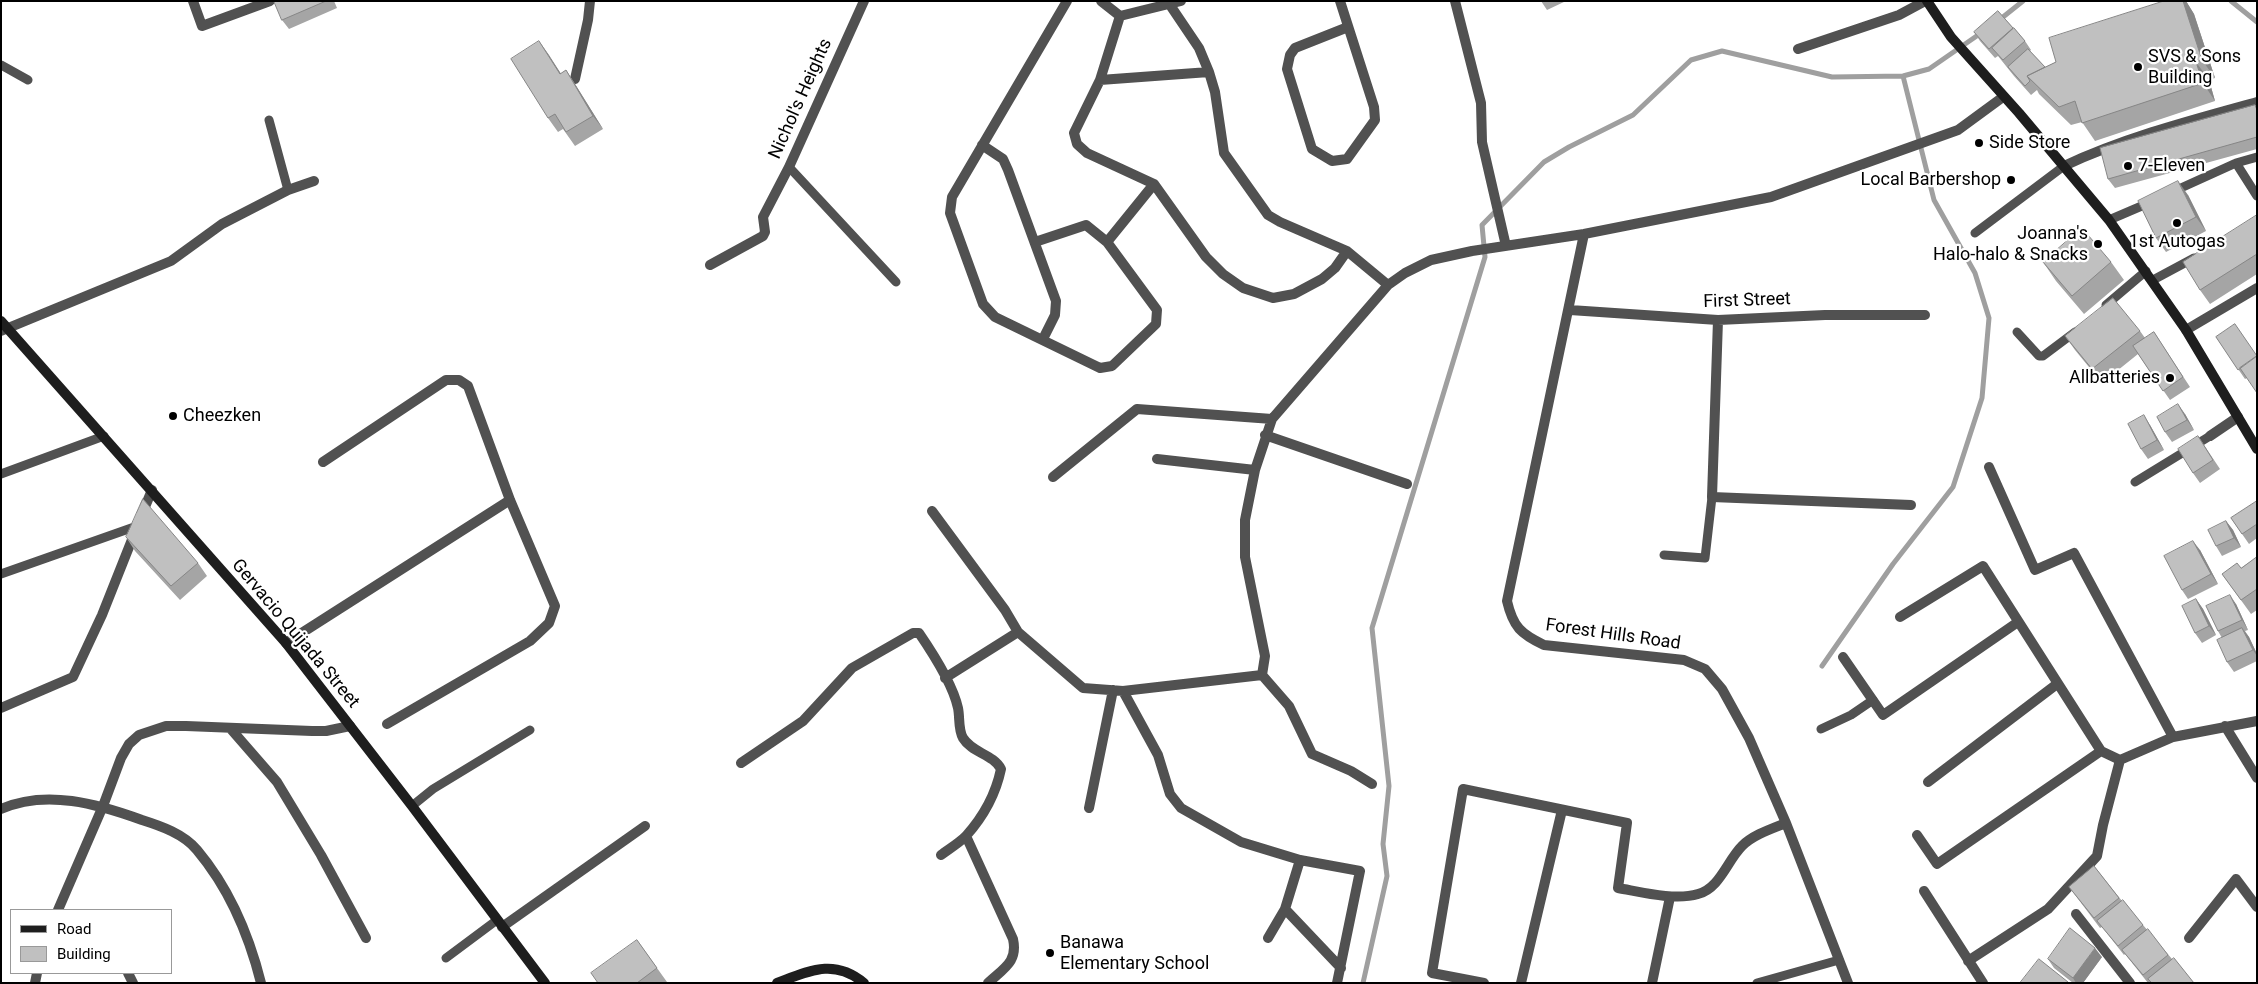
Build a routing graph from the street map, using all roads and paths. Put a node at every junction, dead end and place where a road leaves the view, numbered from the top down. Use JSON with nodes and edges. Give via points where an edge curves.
{"nodes":[{"id":1,"x":193,"y":1,"type":"edge"},
{"id":2,"x":270,"y":1,"type":"edge"},
{"id":3,"x":590,"y":1,"type":"edge"},
{"id":4,"x":864,"y":1,"type":"edge"},
{"id":5,"x":1067,"y":1,"type":"edge"},
{"id":6,"x":1101,"y":1,"type":"edge"},
{"id":7,"x":1181,"y":1,"type":"edge"},
{"id":8,"x":1340,"y":1,"type":"edge"},
{"id":9,"x":1456,"y":1,"type":"edge"},
{"id":10,"x":1926,"y":1,"type":"edge"},
{"id":11,"x":1170,"y":5,"type":"junction"},
{"id":12,"x":1120,"y":16,"type":"junction"},
{"id":13,"x":1348,"y":27,"type":"junction"},
{"id":14,"x":1798,"y":49,"type":"dead end"},
{"id":15,"x":1,"y":65,"type":"edge"},
{"id":16,"x":1209,"y":72,"type":"junction"},
{"id":17,"x":575,"y":79,"type":"dead end"},
{"id":18,"x":28,"y":80,"type":"dead end"},
{"id":19,"x":1100,"y":80,"type":"junction"},
{"id":20,"x":2003,"y":97,"type":"junction"},
{"id":21,"x":2257,"y":102,"type":"edge"},
{"id":22,"x":269,"y":120,"type":"dead end"},
{"id":23,"x":982,"y":145,"type":"junction"},
{"id":24,"x":2257,"y":157,"type":"edge"},
{"id":25,"x":2236,"y":163,"type":"junction"},
{"id":26,"x":2064,"y":166,"type":"junction"},
{"id":27,"x":790,"y":167,"type":"junction"},
{"id":28,"x":314,"y":182,"type":"dead end"},
{"id":29,"x":1154,"y":184,"type":"junction"},
{"id":30,"x":288,"y":190,"type":"junction"},
{"id":31,"x":2257,"y":196,"type":"edge"},
{"id":32,"x":2109,"y":220,"type":"junction"},
{"id":33,"x":1975,"y":233,"type":"dead end"},
{"id":34,"x":1584,"y":234,"type":"junction"},
{"id":35,"x":1035,"y":242,"type":"junction"},
{"id":36,"x":1107,"y":242,"type":"junction"},
{"id":37,"x":1502,"y":246,"type":"junction"},
{"id":38,"x":1347,"y":251,"type":"junction"},
{"id":39,"x":2201,"y":254,"type":"edge"},
{"id":40,"x":710,"y":265,"type":"dead end"},
{"id":41,"x":2146,"y":271,"type":"junction"},
{"id":42,"x":2153,"y":280,"type":"junction"},
{"id":43,"x":896,"y":282,"type":"dead end"},
{"id":44,"x":1388,"y":285,"type":"junction"},
{"id":45,"x":2257,"y":288,"type":"edge"},
{"id":46,"x":1570,"y":310,"type":"junction"},
{"id":47,"x":2096,"y":314,"type":"edge"},
{"id":48,"x":1925,"y":315,"type":"dead end"},
{"id":49,"x":1718,"y":320,"type":"junction"},
{"id":50,"x":2082,"y":326,"type":"edge"},
{"id":51,"x":3,"y":327,"type":"edge"},
{"id":52,"x":2186,"y":330,"type":"junction"},
{"id":53,"x":2017,"y":332,"type":"dead end"},
{"id":54,"x":1042,"y":339,"type":"junction"},
{"id":55,"x":2238,"y":417,"type":"junction"},
{"id":56,"x":1272,"y":419,"type":"junction"},
{"id":57,"x":1265,"y":435,"type":"junction"},
{"id":58,"x":104,"y":436,"type":"junction"},
{"id":59,"x":2210,"y":436,"type":"joint"},
{"id":60,"x":2257,"y":449,"type":"edge"},
{"id":61,"x":1157,"y":459,"type":"dead end"},
{"id":62,"x":323,"y":462,"type":"dead end"},
{"id":63,"x":1989,"y":466,"type":"dead end"},
{"id":64,"x":1255,"y":470,"type":"junction"},
{"id":65,"x":1,"y":474,"type":"edge"},
{"id":66,"x":1053,"y":476,"type":"dead end"},
{"id":67,"x":2135,"y":482,"type":"dead end"},
{"id":68,"x":1407,"y":484,"type":"dead end"},
{"id":69,"x":152,"y":490,"type":"junction"},
{"id":70,"x":1712,"y":497,"type":"junction"},
{"id":71,"x":510,"y":500,"type":"junction"},
{"id":72,"x":1911,"y":505,"type":"dead end"},
{"id":73,"x":932,"y":512,"type":"dead end"},
{"id":74,"x":137,"y":526,"type":"junction"},
{"id":75,"x":1664,"y":555,"type":"dead end"},
{"id":76,"x":1,"y":574,"type":"edge"},
{"id":77,"x":1900,"y":617,"type":"dead end"},
{"id":78,"x":2018,"y":622,"type":"junction"},
{"id":79,"x":1018,"y":632,"type":"junction"},
{"id":80,"x":286,"y":643,"type":"junction"},
{"id":81,"x":1844,"y":657,"type":"dead end"},
{"id":82,"x":1262,"y":675,"type":"junction"},
{"id":83,"x":945,"y":678,"type":"junction"},
{"id":84,"x":2057,"y":684,"type":"junction"},
{"id":85,"x":1118,"y":691,"type":"junction"},
{"id":86,"x":1873,"y":700,"type":"junction"},
{"id":87,"x":1,"y":708,"type":"edge"},
{"id":88,"x":2257,"y":720,"type":"edge"},
{"id":89,"x":387,"y":724,"type":"dead end"},
{"id":90,"x":350,"y":726,"type":"junction"},
{"id":91,"x":2225,"y":726,"type":"junction"},
{"id":92,"x":230,"y":728,"type":"junction"},
{"id":93,"x":1821,"y":729,"type":"dead end"},
{"id":94,"x":530,"y":730,"type":"dead end"},
{"id":95,"x":2173,"y":737,"type":"junction"},
{"id":96,"x":2101,"y":751,"type":"junction"},
{"id":97,"x":2120,"y":760,"type":"junction"},
{"id":98,"x":741,"y":763,"type":"dead end"},
{"id":99,"x":2257,"y":778,"type":"edge"},
{"id":100,"x":1928,"y":782,"type":"dead end"},
{"id":101,"x":1372,"y":784,"type":"dead end"},
{"id":102,"x":103,"y":806,"type":"junction"},
{"id":103,"x":412,"y":806,"type":"junction"},
{"id":104,"x":1088,"y":808,"type":"dead end"},
{"id":105,"x":1,"y":809,"type":"edge"},
{"id":106,"x":1562,"y":810,"type":"junction"},
{"id":107,"x":1786,"y":823,"type":"junction"},
{"id":108,"x":645,"y":826,"type":"dead end"},
{"id":109,"x":1917,"y":835,"type":"dead end"},
{"id":110,"x":966,"y":836,"type":"junction"},
{"id":111,"x":941,"y":855,"type":"dead end"},
{"id":112,"x":1300,"y":860,"type":"junction"},
{"id":113,"x":1924,"y":891,"type":"dead end"},
{"id":114,"x":1670,"y":897,"type":"junction"},
{"id":115,"x":2257,"y":907,"type":"edge"},
{"id":116,"x":58,"y":909,"type":"edge"},
{"id":117,"x":1285,"y":909,"type":"junction"},
{"id":118,"x":2076,"y":914,"type":"dead end"},
{"id":119,"x":500,"y":923,"type":"junction"},
{"id":120,"x":366,"y":938,"type":"dead end"},
{"id":121,"x":1268,"y":938,"type":"dead end"},
{"id":122,"x":2189,"y":938,"type":"dead end"},
{"id":123,"x":446,"y":958,"type":"dead end"},
{"id":124,"x":1839,"y":960,"type":"junction"},
{"id":125,"x":1968,"y":961,"type":"junction"},
{"id":126,"x":1341,"y":968,"type":"junction"},
{"id":127,"x":261,"y":983,"type":"edge"},
{"id":128,"x":545,"y":983,"type":"edge"},
{"id":129,"x":777,"y":983,"type":"edge"},
{"id":130,"x":864,"y":983,"type":"edge"},
{"id":131,"x":988,"y":983,"type":"edge"},
{"id":132,"x":1338,"y":983,"type":"edge"},
{"id":133,"x":1484,"y":983,"type":"edge"},
{"id":134,"x":1521,"y":983,"type":"edge"},
{"id":135,"x":1652,"y":983,"type":"edge"},
{"id":136,"x":1757,"y":983,"type":"edge"},
{"id":137,"x":1848,"y":983,"type":"edge"},
{"id":138,"x":1983,"y":983,"type":"edge"},
{"id":139,"x":2130,"y":983,"type":"edge"}],
"edges":[{"from":1,"to":2,"type":"street","via":[[202,26]]},
{"from":3,"to":17,"type":"street"},
{"from":4,"to":27,"type":"street","name":"Nichol's Heights"},
{"from":5,"to":23,"type":"street"},
{"from":6,"to":12,"type":"street"},
{"from":7,"to":11,"type":"street"},
{"from":8,"to":13,"type":"street"},
{"from":9,"to":37,"type":"street","via":[[1481,103],[1482,142],[1499,215]]},
{"from":10,"to":14,"type":"street","via":[[1899,15]]},
{"from":10,"to":20,"type":"street","via":[[1954,42]]},
{"from":11,"to":12,"type":"street"},
{"from":11,"to":16,"type":"street","via":[[1199,48]]},
{"from":12,"to":19,"type":"street"},
{"from":13,"to":13,"type":"street","via":[[1374,107],[1375,120],[1347,159],[1332,161],[1312,149],[1287,69],[1295,48]]},
{"from":15,"to":18,"type":"lane"},
{"from":16,"to":19,"type":"street"},
{"from":16,"to":38,"type":"street","via":[[1224,153],[1268,214]]},
{"from":19,"to":29,"type":"street","via":[[1074,133],[1077,144],[1086,153]]},
{"from":20,"to":26,"type":"street"},
{"from":20,"to":34,"type":"street","via":[[1958,130],[1771,197]]},
{"from":21,"to":26,"type":"street","via":[[2170,126]]},
{"from":22,"to":30,"type":"lane"},
{"from":23,"to":35,"type":"street","via":[[1002,159]]},
{"from":23,"to":54,"type":"street","via":[[952,197],[950,213],[983,304],[995,317]]},
{"from":24,"to":25,"type":"lane"},
{"from":25,"to":31,"type":"lane"},
{"from":25,"to":32,"type":"lane"},
{"from":26,"to":32,"type":"street"},
{"from":26,"to":33,"type":"lane"},
{"from":27,"to":40,"type":"street","name":"Nichol's Heights","via":[[763,217],[766,228],[763,236]]},
{"from":27,"to":43,"type":"lane"},
{"from":28,"to":30,"type":"street"},
{"from":29,"to":36,"type":"street"},
{"from":29,"to":38,"type":"street","via":[[1206,257],[1223,274],[1244,288],[1272,298],[1294,294],[1322,279]]},
{"from":30,"to":51,"type":"street","via":[[222,224],[171,261]]},
{"from":32,"to":41,"type":"street"},
{"from":34,"to":37,"type":"street"},
{"from":34,"to":46,"type":"street","name":"Forest Hills Road"},
{"from":35,"to":36,"type":"street","via":[[1086,225]]},
{"from":35,"to":54,"type":"street","via":[[1056,301],[1055,315]]},
{"from":36,"to":54,"type":"street","via":[[1157,310],[1156,324],[1112,366],[1100,368]]},
{"from":37,"to":44,"type":"street","via":[[1431,260]]},
{"from":38,"to":44,"type":"street"},
{"from":39,"to":42,"type":"lane"},
{"from":41,"to":42,"type":"street"},
{"from":41,"to":47,"type":"lane"},
{"from":42,"to":52,"type":"street"},
{"from":44,"to":56,"type":"street"},
{"from":45,"to":52,"type":"street"},
{"from":46,"to":49,"type":"street","name":"First Street"},
{"from":46,"to":107,"type":"street","name":"Forest Hills Road","via":[[1507,601],[1511,617],[1524,636],[1544,645],[1684,660],[1705,669],[1722,689],[1749,738]]},
{"from":48,"to":49,"type":"street","name":"First Street"},
{"from":49,"to":70,"type":"street"},
{"from":50,"to":53,"type":"lane","via":[[2043,356],[2039,356]]},
{"from":51,"to":58,"type":"street","name":"Gervacio Quijada Street"},
{"from":52,"to":55,"type":"street"},
{"from":55,"to":59,"type":"street"},
{"from":55,"to":60,"type":"street"},
{"from":56,"to":57,"type":"street"},
{"from":56,"to":66,"type":"street","via":[[1137,410]]},
{"from":57,"to":64,"type":"street"},
{"from":57,"to":68,"type":"street"},
{"from":58,"to":65,"type":"lane"},
{"from":58,"to":69,"type":"street","name":"Gervacio Quijada Street"},
{"from":59,"to":67,"type":"lane"},
{"from":61,"to":64,"type":"street"},
{"from":62,"to":71,"type":"street","via":[[446,380],[459,380],[468,386]]},
{"from":63,"to":95,"type":"street","via":[[2035,570],[2074,553]]},
{"from":64,"to":82,"type":"street","via":[[1245,520],[1245,557],[1266,656]]},
{"from":69,"to":74,"type":"street"},
{"from":69,"to":80,"type":"street","name":"Gervacio Quijada Street"},
{"from":70,"to":72,"type":"street"},
{"from":70,"to":75,"type":"lane","via":[[1705,558]]},
{"from":71,"to":80,"type":"street"},
{"from":71,"to":89,"type":"street","via":[[556,606],[549,623],[530,641]]},
{"from":73,"to":79,"type":"street"},
{"from":74,"to":76,"type":"lane"},
{"from":74,"to":87,"type":"street","via":[[102,615],[73,677]]},
{"from":77,"to":78,"type":"street","via":[[1983,566]]},
{"from":78,"to":84,"type":"street"},
{"from":78,"to":86,"type":"street","via":[[1883,715]]},
{"from":79,"to":83,"type":"street"},
{"from":79,"to":85,"type":"street","via":[[1083,688]]},
{"from":80,"to":90,"type":"street","name":"Gervacio Quijada Street"},
{"from":81,"to":86,"type":"street"},
{"from":82,"to":85,"type":"street"},
{"from":82,"to":101,"type":"street","via":[[1289,706],[1312,754]]},
{"from":83,"to":98,"type":"street","via":[[922,638],[913,633],[852,668],[803,721]]},
{"from":83,"to":110,"type":"street","via":[[958,707],[962,737],[1002,769],[988,805]]},
{"from":84,"to":96,"type":"street"},
{"from":84,"to":100,"type":"street"},
{"from":85,"to":104,"type":"street"},
{"from":85,"to":112,"type":"street","via":[[1158,755],[1170,794],[1181,808],[1241,842]]},
{"from":86,"to":93,"type":"lane"},
{"from":88,"to":91,"type":"street"},
{"from":90,"to":92,"type":"street","via":[[326,731]]},
{"from":90,"to":103,"type":"street","name":"Gervacio Quijada Street"},
{"from":91,"to":95,"type":"street"},
{"from":91,"to":99,"type":"street"},
{"from":92,"to":102,"type":"street","via":[[166,726],[139,735],[121,758]]},
{"from":92,"to":120,"type":"street","via":[[277,782]]},
{"from":94,"to":103,"type":"lane","via":[[433,789]]},
{"from":95,"to":97,"type":"street"},
{"from":96,"to":97,"type":"street"},
{"from":96,"to":109,"type":"street","via":[[1937,864]]},
{"from":97,"to":125,"type":"street","via":[[2097,856],[2048,909]]},
{"from":102,"to":105,"type":"street","via":[[46,800]]},
{"from":102,"to":116,"type":"street"},
{"from":102,"to":127,"type":"street","via":[[160,826],[182,837],[197,850],[238,916],[252,946]]},
{"from":103,"to":119,"type":"street","name":"Gervacio Quijada Street"},
{"from":106,"to":114,"type":"street","via":[[1627,823],[1618,888]]},
{"from":106,"to":133,"type":"street","via":[[1463,788],[1432,973]]},
{"from":106,"to":134,"type":"street"},
{"from":107,"to":114,"type":"street","via":[[1742,846],[1710,889],[1698,895]]},
{"from":107,"to":124,"type":"street","name":"Forest Hills Road"},
{"from":108,"to":119,"type":"street"},
{"from":110,"to":111,"type":"street"},
{"from":110,"to":131,"type":"street","via":[[1014,944],[1015,954]]},
{"from":112,"to":117,"type":"street"},
{"from":112,"to":126,"type":"street","via":[[1360,870]]},
{"from":113,"to":125,"type":"street"},
{"from":114,"to":135,"type":"street"},
{"from":115,"to":122,"type":"street","via":[[2236,879]]},
{"from":117,"to":121,"type":"street"},
{"from":117,"to":126,"type":"street"},
{"from":118,"to":139,"type":"street"},
{"from":119,"to":123,"type":"lane"},
{"from":119,"to":128,"type":"street","name":"Gervacio Quijada Street"},
{"from":124,"to":136,"type":"lane"},
{"from":124,"to":137,"type":"street","name":"Forest Hills Road"},
{"from":125,"to":138,"type":"street"},
{"from":126,"to":132,"type":"street"},
{"from":129,"to":130,"type":"street","via":[[814,968],[835,968]]}]}
